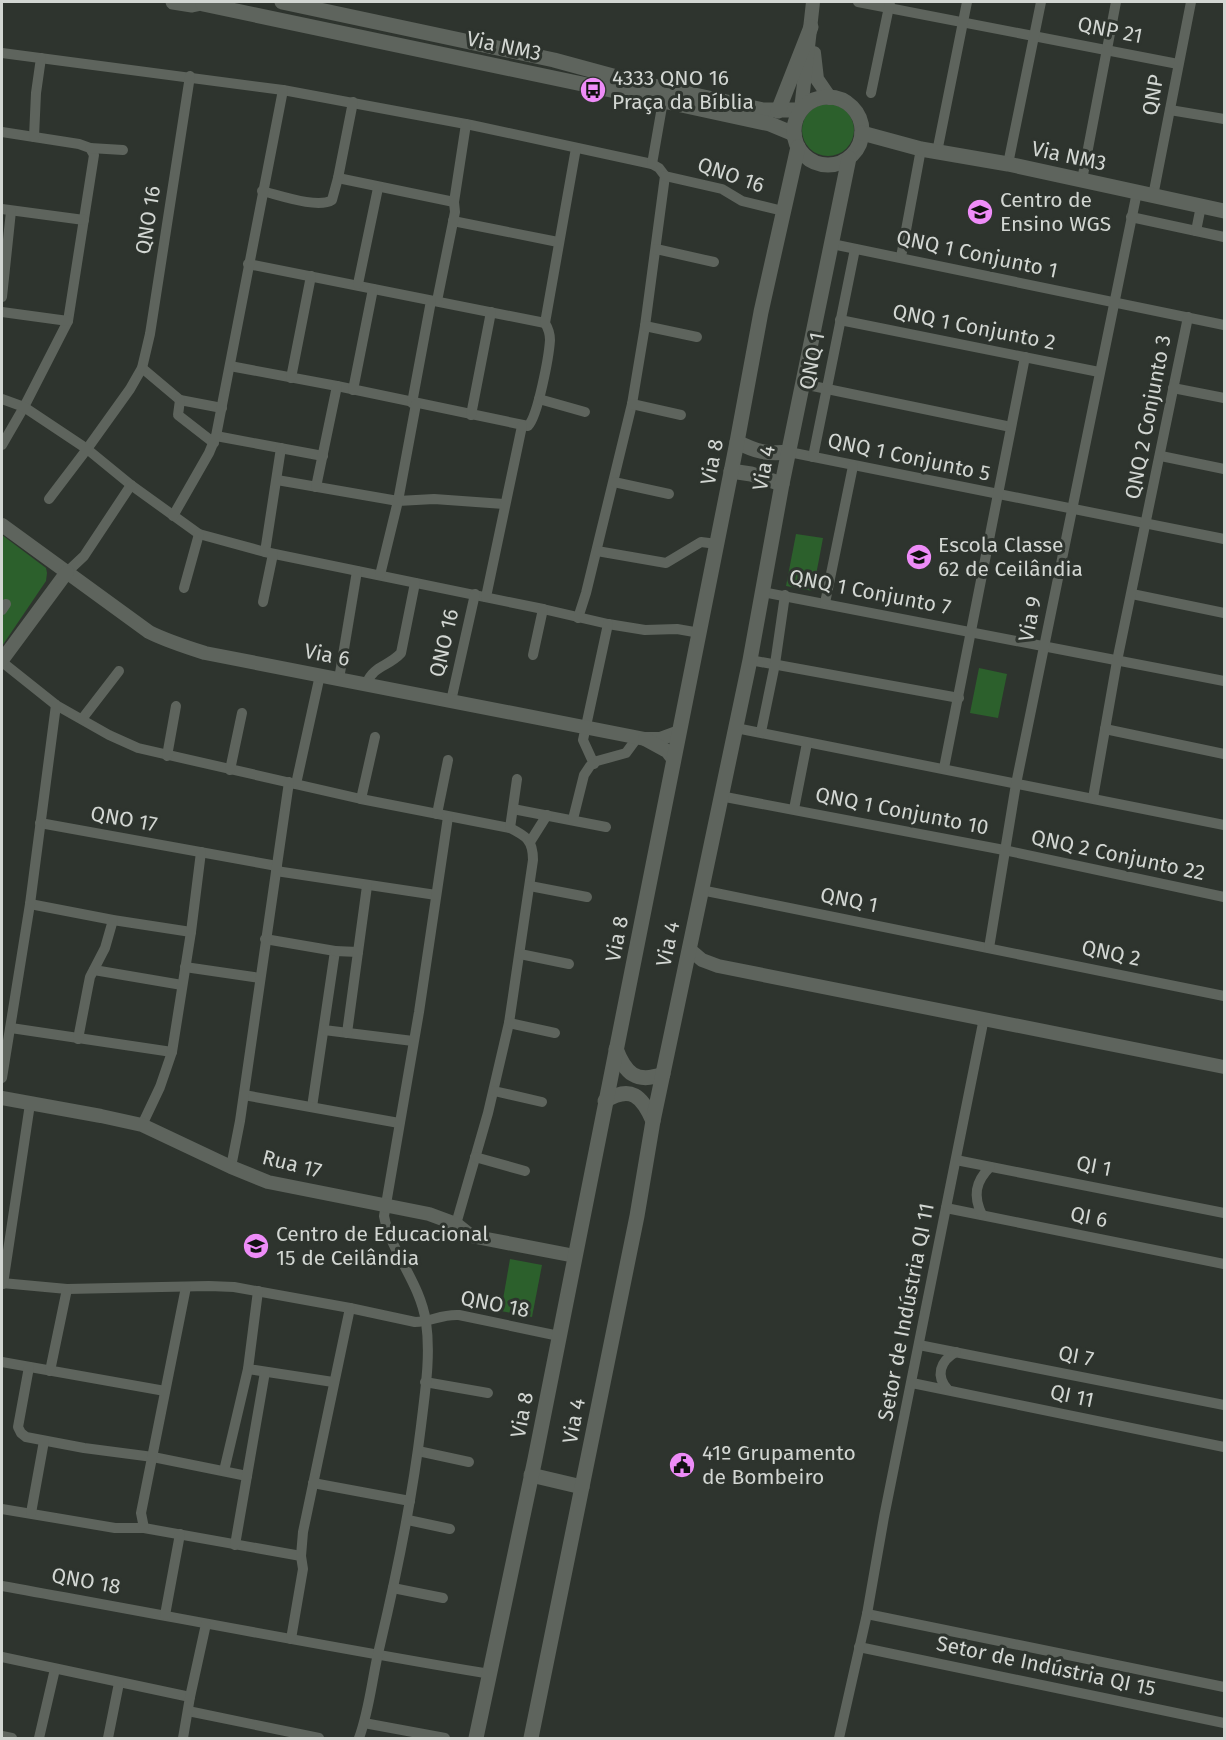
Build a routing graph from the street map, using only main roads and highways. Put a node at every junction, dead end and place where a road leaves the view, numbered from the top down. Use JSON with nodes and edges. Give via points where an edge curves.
{"nodes":[{"id":1,"x":173,"y":2,"type":"edge"},
{"id":2,"x":282,"y":2,"type":"edge"},
{"id":3,"x":205,"y":3,"type":"edge"},
{"id":4,"x":811,"y":27,"type":"road end"},
{"id":5,"x":801,"y":110,"type":"junction"},
{"id":6,"x":778,"y":111,"type":"junction"},
{"id":7,"x":860,"y":139,"type":"junction"},
{"id":8,"x":796,"y":141,"type":"junction"},
{"id":9,"x":849,"y":158,"type":"junction"},
{"id":10,"x":1224,"y":211,"type":"edge"},
{"id":11,"x":737,"y":442,"type":"junction"},
{"id":12,"x":789,"y":452,"type":"junction"},
{"id":13,"x":731,"y":471,"type":"junction"},
{"id":14,"x":782,"y":484,"type":"junction"},
{"id":15,"x":616,"y":1048,"type":"junction"},
{"id":16,"x":663,"y":1074,"type":"junction"},
{"id":17,"x":605,"y":1101,"type":"junction"},
{"id":18,"x":653,"y":1121,"type":"junction"},
{"id":19,"x":531,"y":1474,"type":"junction"},
{"id":20,"x":582,"y":1487,"type":"junction"},
{"id":21,"x":476,"y":1738,"type":"edge"},
{"id":22,"x":531,"y":1738,"type":"edge"}],
"edges":[{"from":1,"to":3,"type":"main road","name":"Via NM3"},
{"from":2,"to":6,"type":"main road","name":"Via NM3"},
{"from":3,"to":8,"type":"main road","name":"Via NM3","via":[[770,124]]},
{"from":4,"to":6,"type":"main road"},
{"from":5,"to":6,"type":"main road","name":"Via NM3"},
{"from":5,"to":7,"type":"main road","via":[[814,100],[839,99],[856,112]]},
{"from":5,"to":8,"type":"main road","via":[[794,126]]},
{"from":7,"to":9,"type":"main road"},
{"from":7,"to":10,"type":"main road","name":"Via NM3","via":[[1008,164]]},
{"from":8,"to":9,"type":"main road","via":[[811,161],[840,163]]},
{"from":8,"to":11,"type":"main road","name":"Via 8"},
{"from":9,"to":12,"type":"main road","name":"Via 4"},
{"from":11,"to":12,"type":"main road","via":[[770,454]]},
{"from":11,"to":13,"type":"main road","name":"Via 8"},
{"from":12,"to":14,"type":"main road","name":"Via 4"},
{"from":13,"to":14,"type":"main road"},
{"from":13,"to":15,"type":"main road","name":"Via 8"},
{"from":14,"to":16,"type":"main road","name":"Via 4","via":[[750,660]]},
{"from":15,"to":16,"type":"main road","via":[[624,1068],[634,1075],[652,1078]]},
{"from":15,"to":17,"type":"main road","name":"Via 8"},
{"from":16,"to":18,"type":"main road","name":"Via 4"},
{"from":17,"to":18,"type":"main road","via":[[631,1094],[644,1102]]},
{"from":17,"to":19,"type":"main road","name":"Via 8"},
{"from":18,"to":20,"type":"main road","name":"Via 4"},
{"from":19,"to":20,"type":"main road"},
{"from":19,"to":21,"type":"main road","name":"Via 8"},
{"from":20,"to":22,"type":"main road","name":"Via 4"}]}
